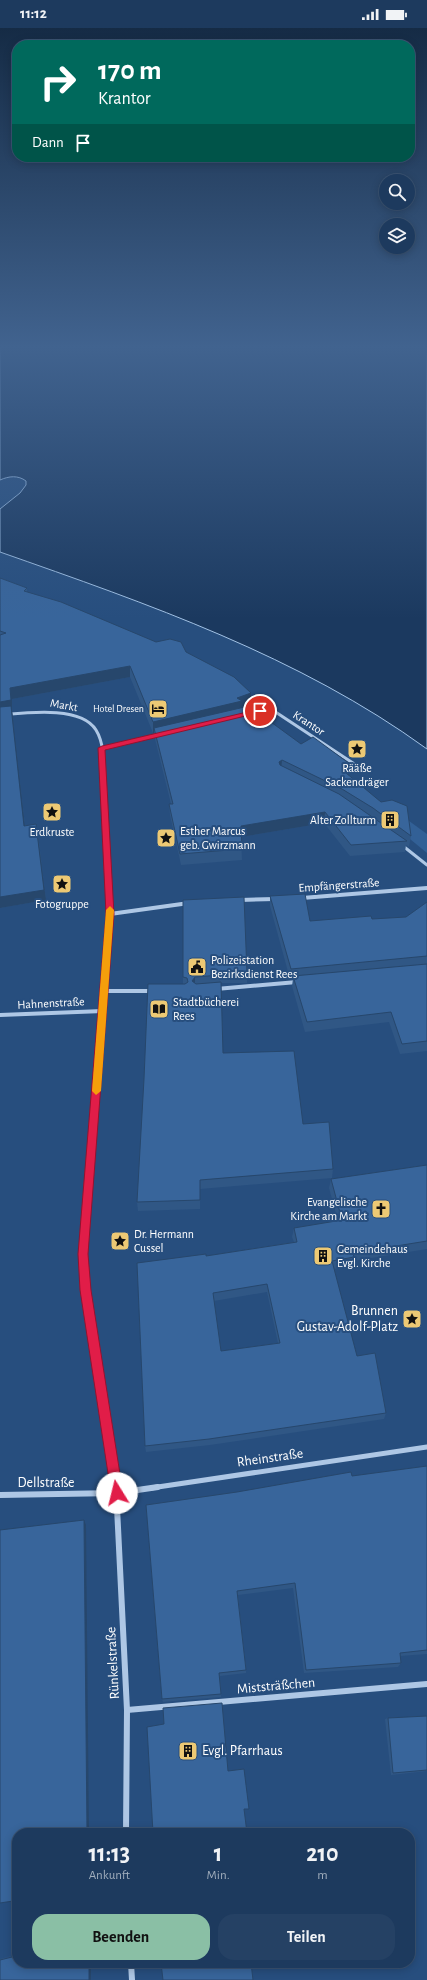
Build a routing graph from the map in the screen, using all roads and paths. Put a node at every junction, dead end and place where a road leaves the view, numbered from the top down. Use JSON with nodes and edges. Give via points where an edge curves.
{"nodes":[{"id":1,"x":245,"y":714,"type":"edge"},
{"id":2,"x":0,"y":715,"type":"edge"},
{"id":3,"x":162,"y":734,"type":"edge"},
{"id":4,"x":102,"y":748,"type":"junction"},
{"id":5,"x":362,"y":768,"type":"dead end"},
{"id":6,"x":400,"y":843,"type":"edge"},
{"id":7,"x":427,"y":865,"type":"edge"},
{"id":8,"x":427,"y":888,"type":"edge"},
{"id":9,"x":282,"y":898,"type":"edge"},
{"id":10,"x":297,"y":898,"type":"edge"},
{"id":11,"x":235,"y":900,"type":"edge"},
{"id":12,"x":197,"y":902,"type":"edge"},
{"id":13,"x":110,"y":914,"type":"junction"},
{"id":14,"x":304,"y":981,"type":"edge"},
{"id":15,"x":105,"y":990,"type":"junction"},
{"id":16,"x":211,"y":990,"type":"edge"},
{"id":17,"x":156,"y":991,"type":"edge"},
{"id":18,"x":103,"y":1011,"type":"junction"},
{"id":19,"x":0,"y":1015,"type":"edge"},
{"id":20,"x":427,"y":1447,"type":"edge"},
{"id":21,"x":117,"y":1493,"type":"junction"},
{"id":22,"x":0,"y":1495,"type":"edge"},
{"id":23,"x":427,"y":1684,"type":"edge"},
{"id":24,"x":127,"y":1710,"type":"junction"},
{"id":25,"x":126,"y":1828,"type":"edge"},
{"id":26,"x":131,"y":1968,"type":"edge"},
{"id":27,"x":132,"y":1980,"type":"edge"}],
"edges":[{"from":1,"to":5,"type":"street","name":"Krantor","via":[[274,711]]},
{"from":2,"to":4,"type":"street","name":"Markt","via":[[45,711],[80,717],[95,728]]},
{"from":3,"to":4,"type":"street"},
{"from":4,"to":13,"type":"street","name":"Markt"},
{"from":6,"to":7,"type":"lane"},
{"from":8,"to":10,"type":"street","name":"Empfängerstraße"},
{"from":9,"to":11,"type":"street","name":"Empfängerstraße"},
{"from":12,"to":13,"type":"street"},
{"from":13,"to":15,"type":"street","name":"Markt"},
{"from":14,"to":16,"type":"street"},
{"from":15,"to":17,"type":"street"},
{"from":15,"to":18,"type":"street","name":"Markt"},
{"from":18,"to":19,"type":"street","name":"Hahnenstraße"},
{"from":18,"to":21,"type":"street","name":"Markt","via":[[83,1254],[85,1290]]},
{"from":20,"to":21,"type":"street","name":"Rheinstraße"},
{"from":21,"to":22,"type":"street","name":"Dellstraße"},
{"from":21,"to":24,"type":"street","name":"Rünkelstraße"},
{"from":23,"to":24,"type":"street","name":"Miststräßchen"},
{"from":24,"to":25,"type":"street","name":"Rünkelstraße"},
{"from":26,"to":27,"type":"street"}]}
